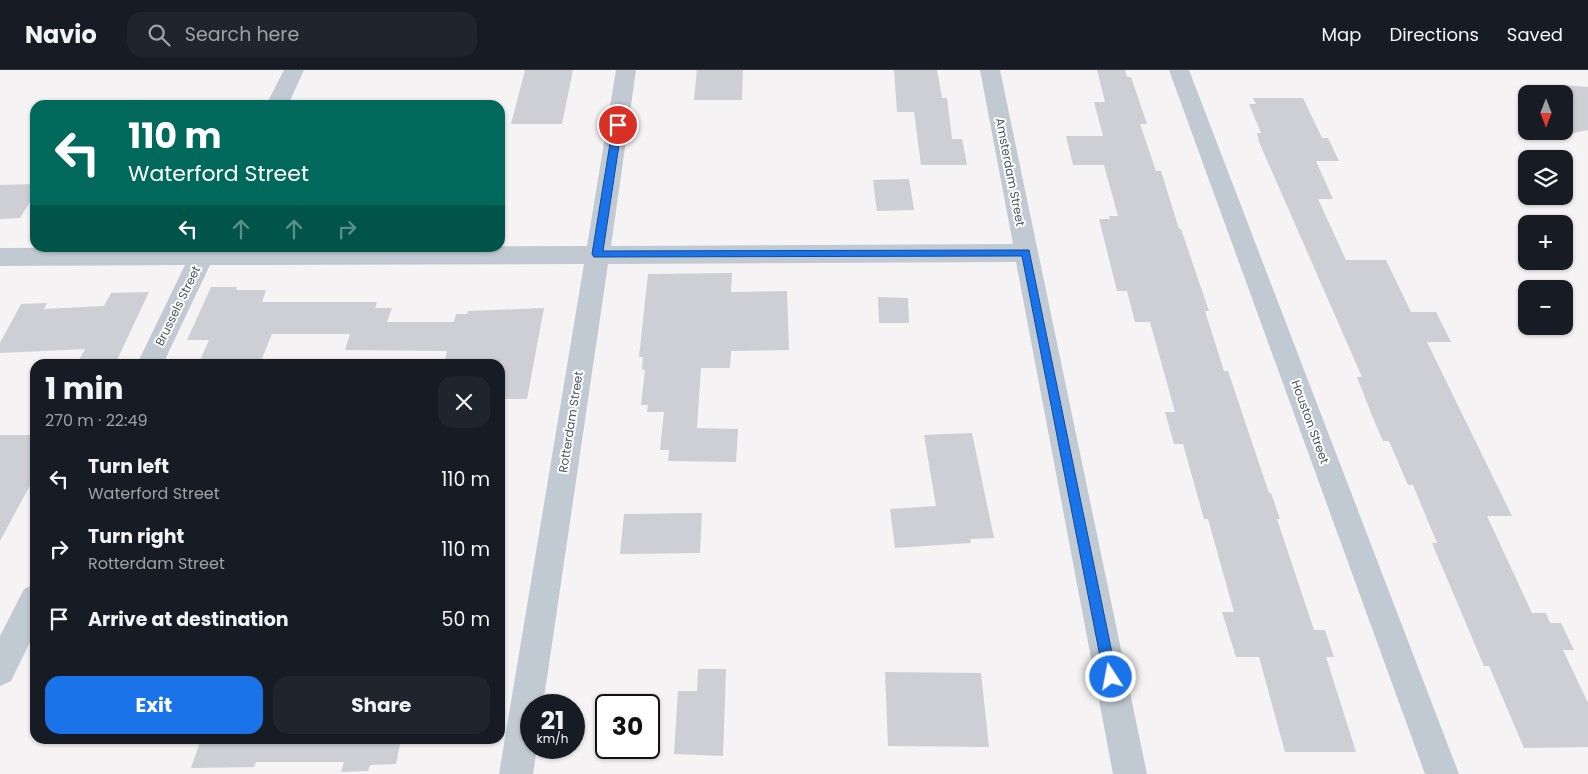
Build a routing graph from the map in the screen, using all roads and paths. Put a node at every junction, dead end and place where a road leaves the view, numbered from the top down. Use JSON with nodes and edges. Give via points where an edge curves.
{"nodes":[{"id":1,"x":294,"y":70,"type":"edge"},
{"id":2,"x":626,"y":70,"type":"edge"},
{"id":3,"x":990,"y":70,"type":"edge"},
{"id":4,"x":1179,"y":70,"type":"edge"},
{"id":5,"x":279,"y":100,"type":"edge"},
{"id":6,"x":204,"y":252,"type":"edge"},
{"id":7,"x":1026,"y":252,"type":"junction"},
{"id":8,"x":597,"y":254,"type":"junction"},
{"id":9,"x":0,"y":257,"type":"edge"},
{"id":10,"x":152,"y":359,"type":"edge"},
{"id":11,"x":30,"y":609,"type":"edge"},
{"id":12,"x":0,"y":670,"type":"edge"},
{"id":13,"x":516,"y":774,"type":"edge"},
{"id":14,"x":1130,"y":774,"type":"edge"},
{"id":15,"x":1442,"y":774,"type":"edge"}],
"edges":[{"from":1,"to":5,"type":"street"},
{"from":2,"to":8,"type":"street","name":"Rotterdam Street"},
{"from":3,"to":7,"type":"street","name":"Amsterdam Street"},
{"from":4,"to":15,"type":"street","name":"Houston Street"},
{"from":6,"to":8,"type":"street"},
{"from":6,"to":9,"type":"street"},
{"from":6,"to":10,"type":"street","name":"Brussels Street"},
{"from":7,"to":8,"type":"street"},
{"from":7,"to":14,"type":"street","name":"Amsterdam Street"},
{"from":8,"to":13,"type":"street","name":"Rotterdam Street"},
{"from":11,"to":12,"type":"street"}]}
